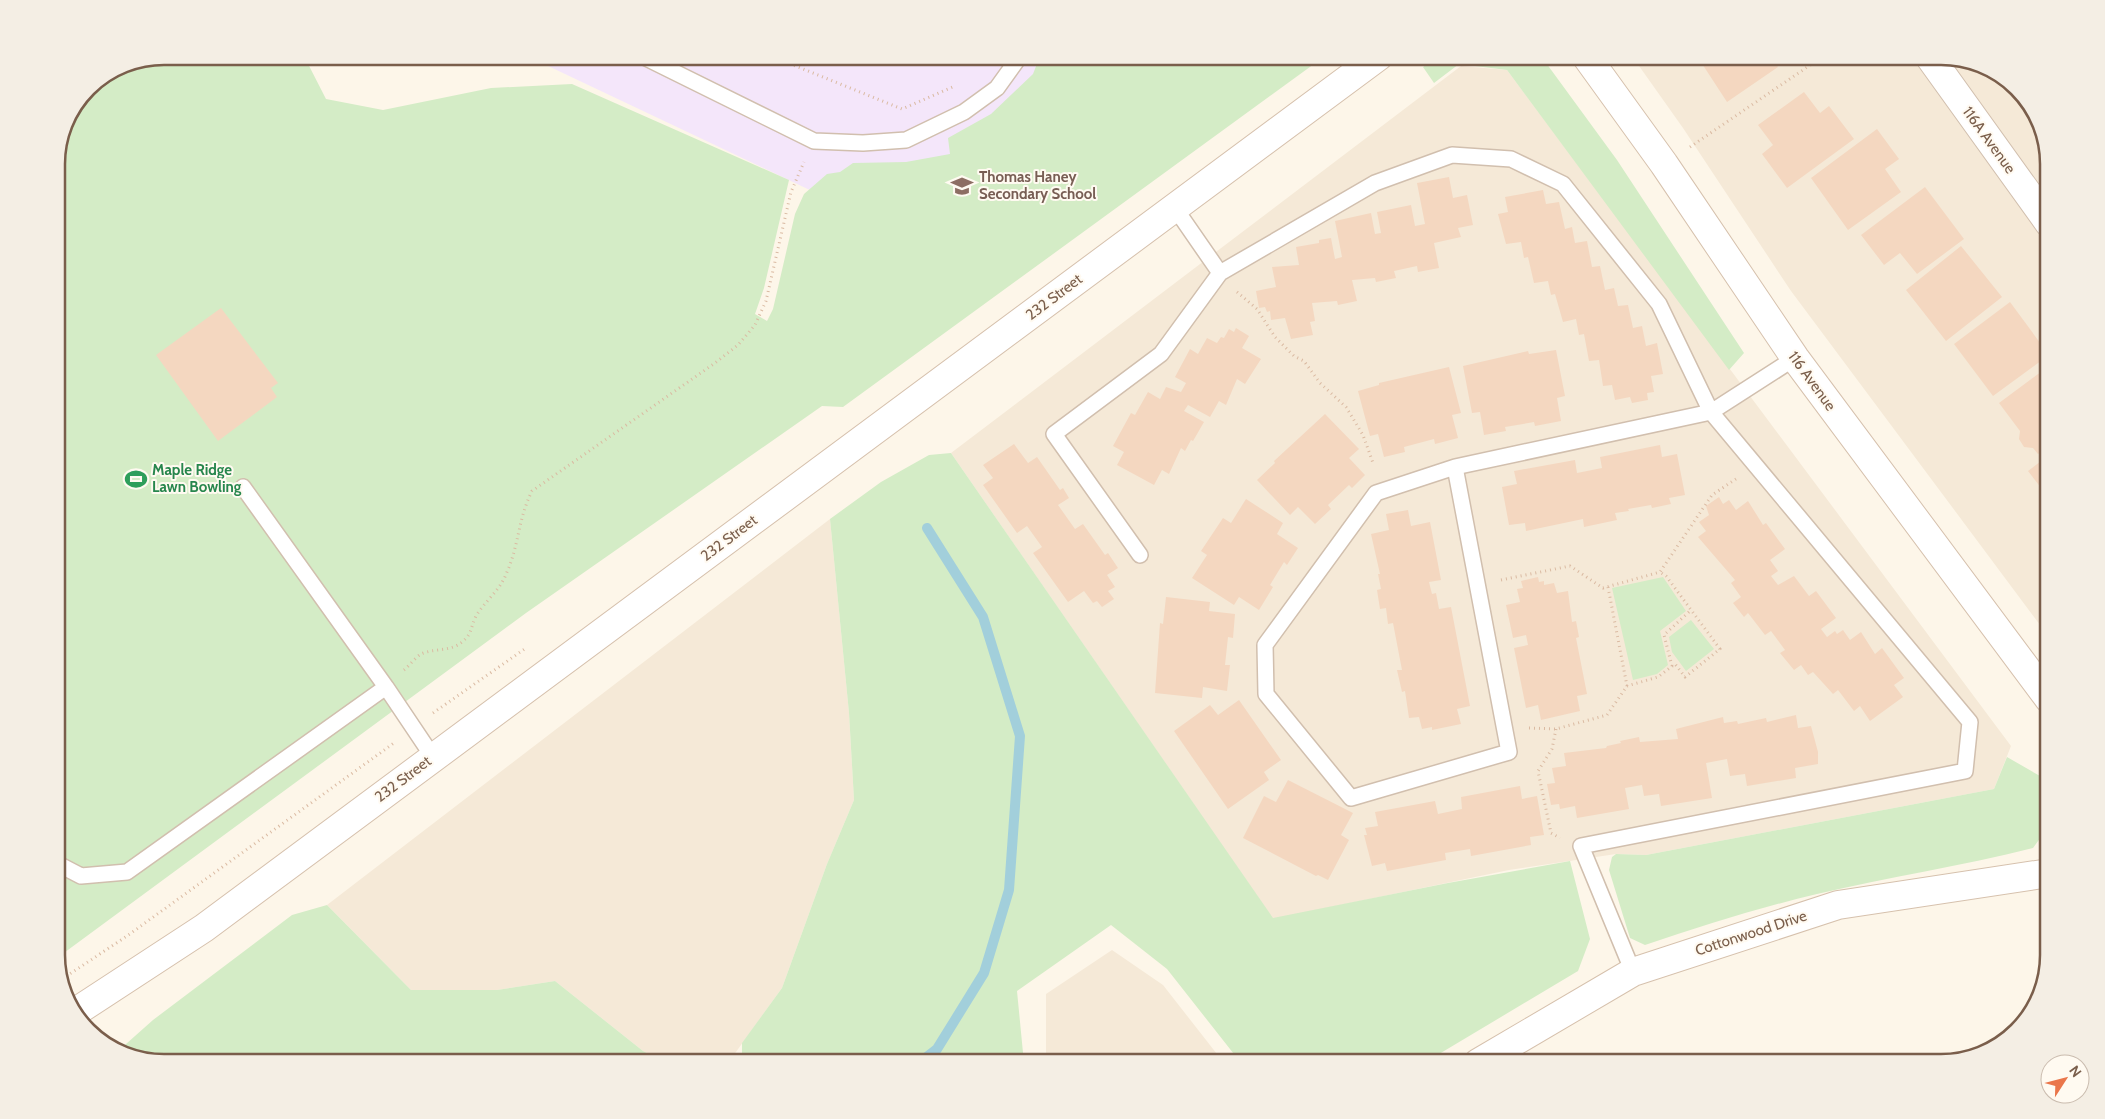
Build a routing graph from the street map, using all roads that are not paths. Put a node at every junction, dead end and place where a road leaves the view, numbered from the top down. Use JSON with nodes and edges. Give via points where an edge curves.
{"nodes":[{"id":1,"x":660,"y":65,"type":"edge"},
{"id":2,"x":1014,"y":65,"type":"edge"},
{"id":3,"x":1366,"y":65,"type":"edge"},
{"id":4,"x":1592,"y":65,"type":"edge"},
{"id":5,"x":1935,"y":65,"type":"edge"},
{"id":6,"x":1174,"y":208,"type":"junction"},
{"id":7,"x":2040,"y":212,"type":"edge"},
{"id":8,"x":1220,"y":273,"type":"junction"},
{"id":9,"x":1795,"y":358,"type":"junction"},
{"id":10,"x":1711,"y":412,"type":"junction"},
{"id":11,"x":1455,"y":467,"type":"junction"},
{"id":12,"x":243,"y":487,"type":"dead end"},
{"id":13,"x":1140,"y":556,"type":"dead end"},
{"id":14,"x":386,"y":687,"type":"junction"},
{"id":15,"x":2040,"y":687,"type":"edge"},
{"id":16,"x":432,"y":757,"type":"junction"},
{"id":17,"x":65,"y":868,"type":"edge"},
{"id":18,"x":2040,"y":875,"type":"edge"},
{"id":19,"x":1633,"y":972,"type":"junction"},
{"id":20,"x":81,"y":1008,"type":"edge"},
{"id":21,"x":1493,"y":1054,"type":"edge"}],
"edges":[{"from":1,"to":2,"type":"lane","via":[[814,141],[863,144],[906,140],[964,112],[997,88]]},
{"from":3,"to":6,"type":"main road","name":"232 Street"},
{"from":4,"to":9,"type":"main road","name":"116 Avenue","via":[[1664,164]]},
{"from":5,"to":7,"type":"main road","name":"116A Avenue"},
{"from":6,"to":8,"type":"lane"},
{"from":6,"to":16,"type":"main road","name":"232 Street"},
{"from":8,"to":10,"type":"lane","via":[[1375,183],[1452,155],[1511,159],[1563,184],[1659,304]]},
{"from":8,"to":13,"type":"lane","via":[[1161,354],[1054,434]]},
{"from":9,"to":10,"type":"lane"},
{"from":9,"to":15,"type":"main road","name":"116 Avenue"},
{"from":10,"to":11,"type":"lane"},
{"from":10,"to":19,"type":"lane","via":[[1970,722],[1965,772],[1581,846]]},
{"from":11,"to":11,"type":"lane","via":[[1376,493],[1264,645],[1266,694],[1351,798],[1509,752]]},
{"from":12,"to":14,"type":"lane"},
{"from":14,"to":16,"type":"lane"},
{"from":14,"to":17,"type":"lane","via":[[127,872],[81,876]]},
{"from":16,"to":20,"type":"main road","name":"232 Street","via":[[204,928]]},
{"from":18,"to":19,"type":"main road","name":"Cottonwood Drive","via":[[1838,905]]},
{"from":19,"to":21,"type":"main road","name":"Cottonwood Drive"}]}
